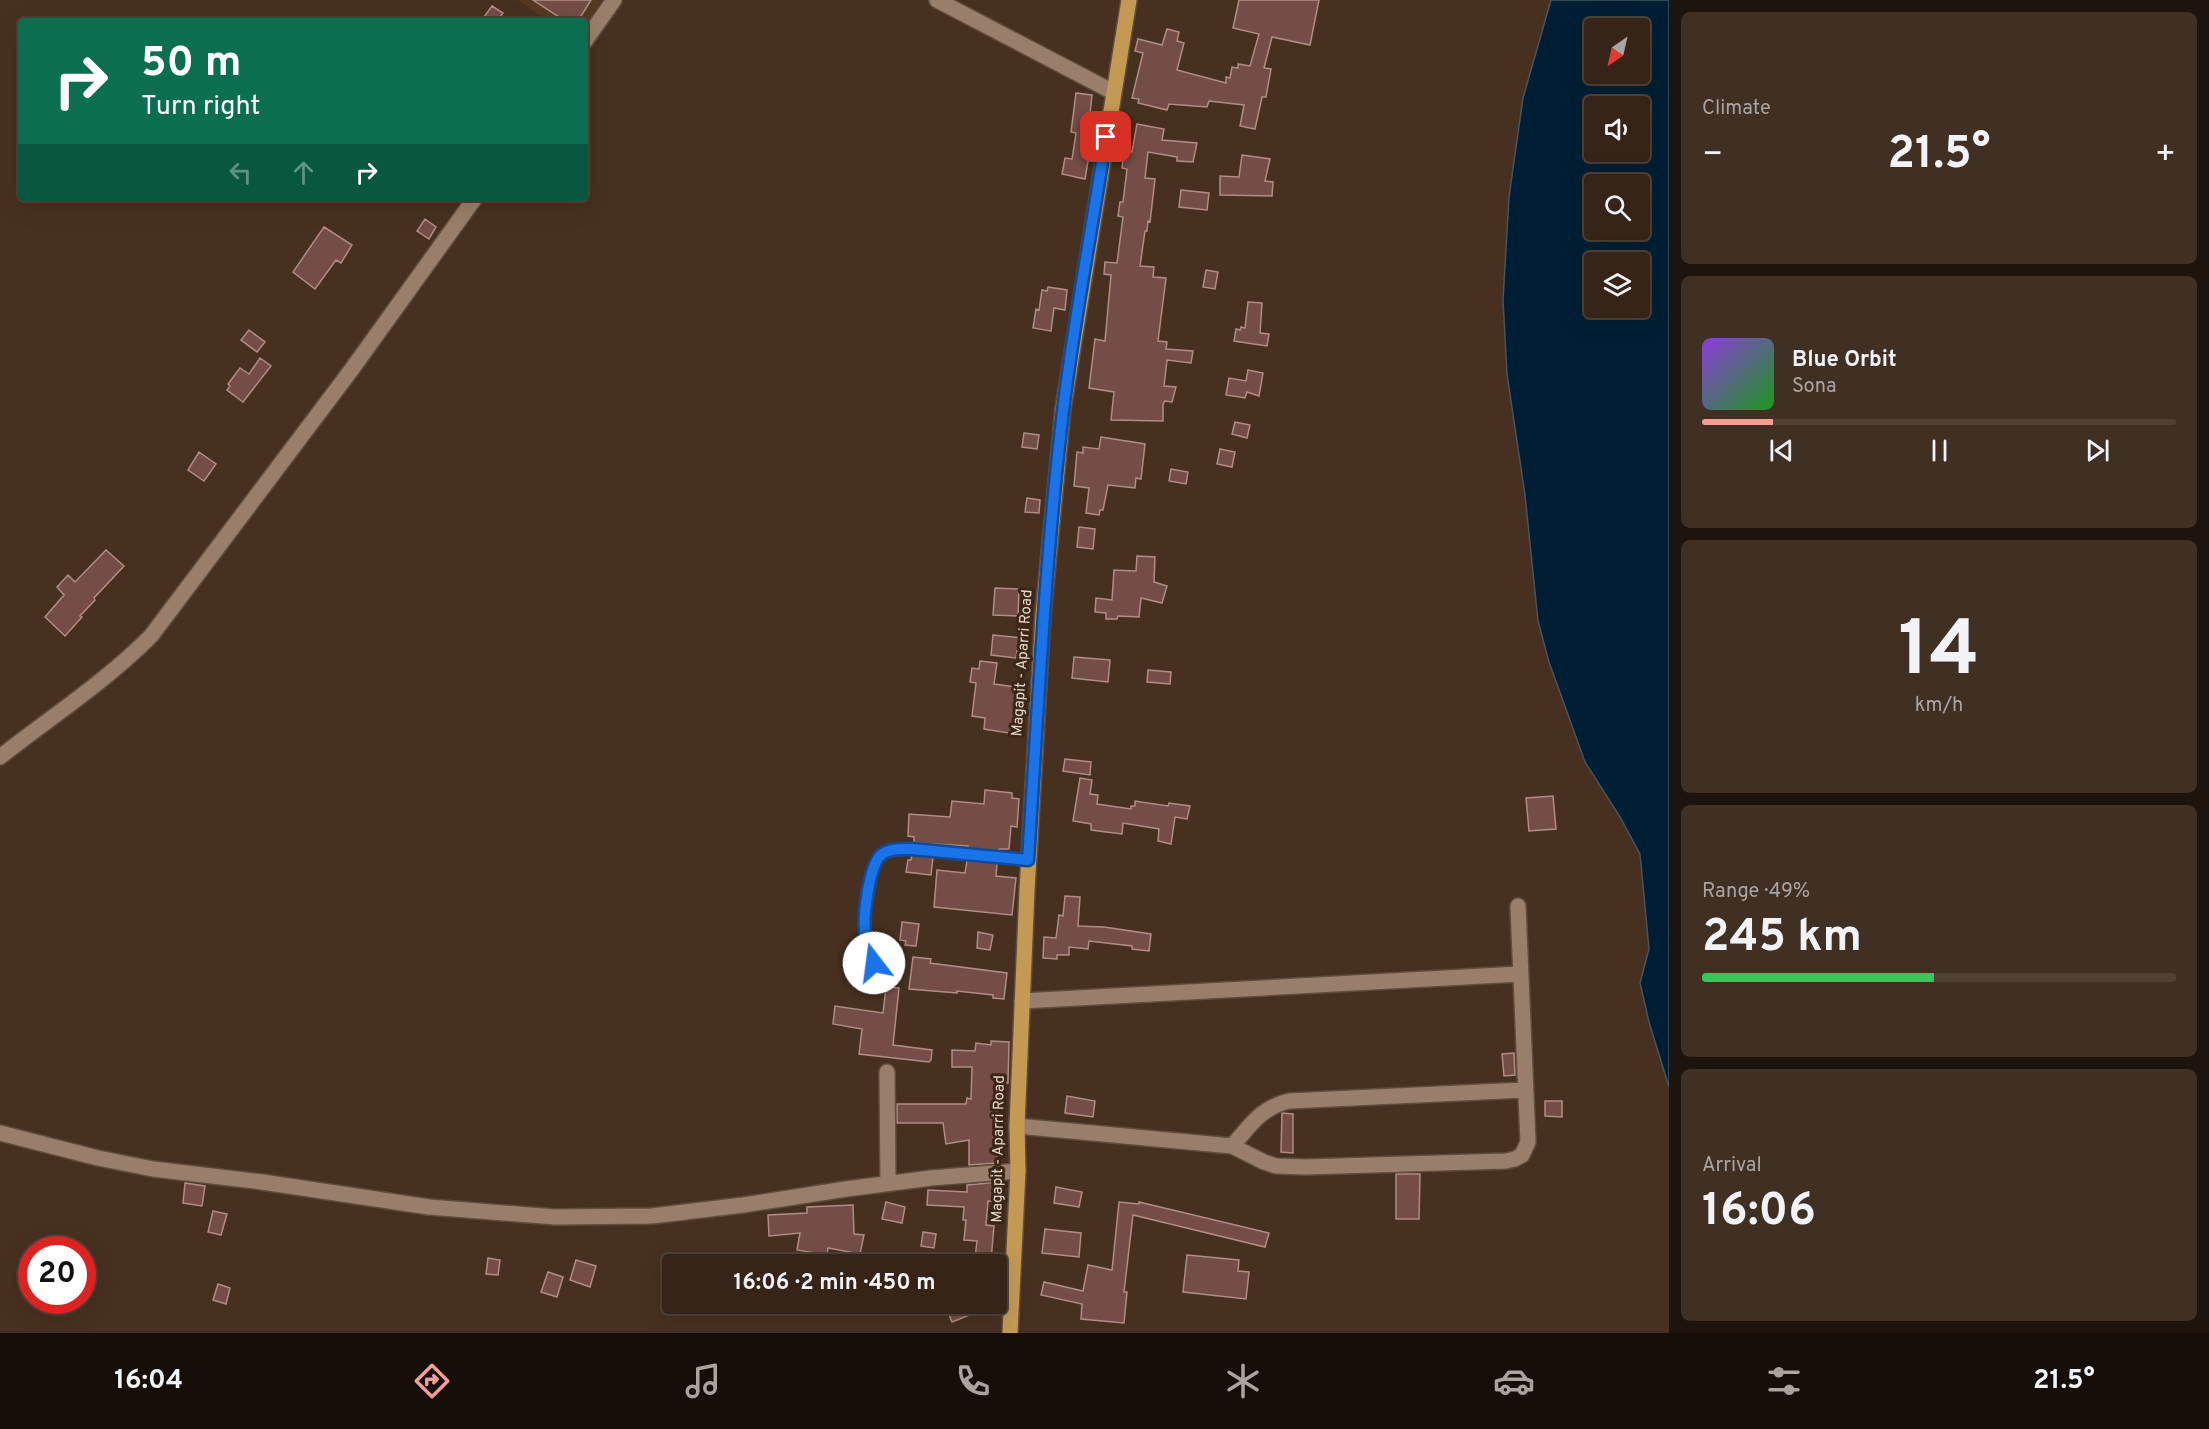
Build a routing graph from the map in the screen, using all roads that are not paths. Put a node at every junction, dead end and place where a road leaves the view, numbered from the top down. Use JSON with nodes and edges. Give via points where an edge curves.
{"nodes":[{"id":1,"x":614,"y":0,"type":"edge"},
{"id":2,"x":937,"y":0,"type":"edge"},
{"id":3,"x":1129,"y":0,"type":"edge"},
{"id":4,"x":588,"y":37,"type":"edge"},
{"id":5,"x":1113,"y":92,"type":"junction"},
{"id":6,"x":473,"y":201,"type":"edge"},
{"id":7,"x":0,"y":757,"type":"edge"},
{"id":8,"x":1028,"y":860,"type":"junction"},
{"id":9,"x":1518,"y":906,"type":"dead end"},
{"id":10,"x":1520,"y":974,"type":"junction"},
{"id":11,"x":880,"y":985,"type":"dead end"},
{"id":12,"x":1022,"y":1001,"type":"junction"},
{"id":13,"x":887,"y":1072,"type":"dead end"},
{"id":14,"x":1524,"y":1090,"type":"junction"},
{"id":15,"x":1017,"y":1126,"type":"junction"},
{"id":16,"x":0,"y":1133,"type":"edge"},
{"id":17,"x":1232,"y":1146,"type":"junction"},
{"id":18,"x":1018,"y":1171,"type":"junction"},
{"id":19,"x":888,"y":1183,"type":"junction"},
{"id":20,"x":1010,"y":1333,"type":"edge"}],
"edges":[{"from":1,"to":4,"type":"street"},
{"from":2,"to":5,"type":"street"},
{"from":3,"to":5,"type":"main road","name":"Magapit - Aparri Road"},
{"from":5,"to":8,"type":"main road","name":"Magapit - Aparri Road","via":[[1063,409],[1043,615]]},
{"from":6,"to":7,"type":"street","via":[[151,636],[124,663]]},
{"from":8,"to":11,"type":"lane","via":[[912,849],[879,856],[866,901],[865,930]]},
{"from":8,"to":12,"type":"main road","name":"Magapit - Aparri Road"},
{"from":9,"to":10,"type":"street"},
{"from":10,"to":12,"type":"street"},
{"from":10,"to":14,"type":"street"},
{"from":12,"to":15,"type":"main road","name":"Magapit - Aparri Road"},
{"from":13,"to":19,"type":"street"},
{"from":14,"to":17,"type":"street","via":[[1289,1101],[1264,1110]]},
{"from":14,"to":17,"type":"street","via":[[1528,1142],[1515,1159],[1286,1167],[1264,1162]]},
{"from":15,"to":17,"type":"street"},
{"from":15,"to":18,"type":"main road","name":"Magapit - Aparri Road"},
{"from":16,"to":19,"type":"street","via":[[153,1169],[429,1207],[555,1217],[652,1216]]},
{"from":18,"to":19,"type":"street"},
{"from":18,"to":20,"type":"main road","name":"Magapit - Aparri Road"}]}
